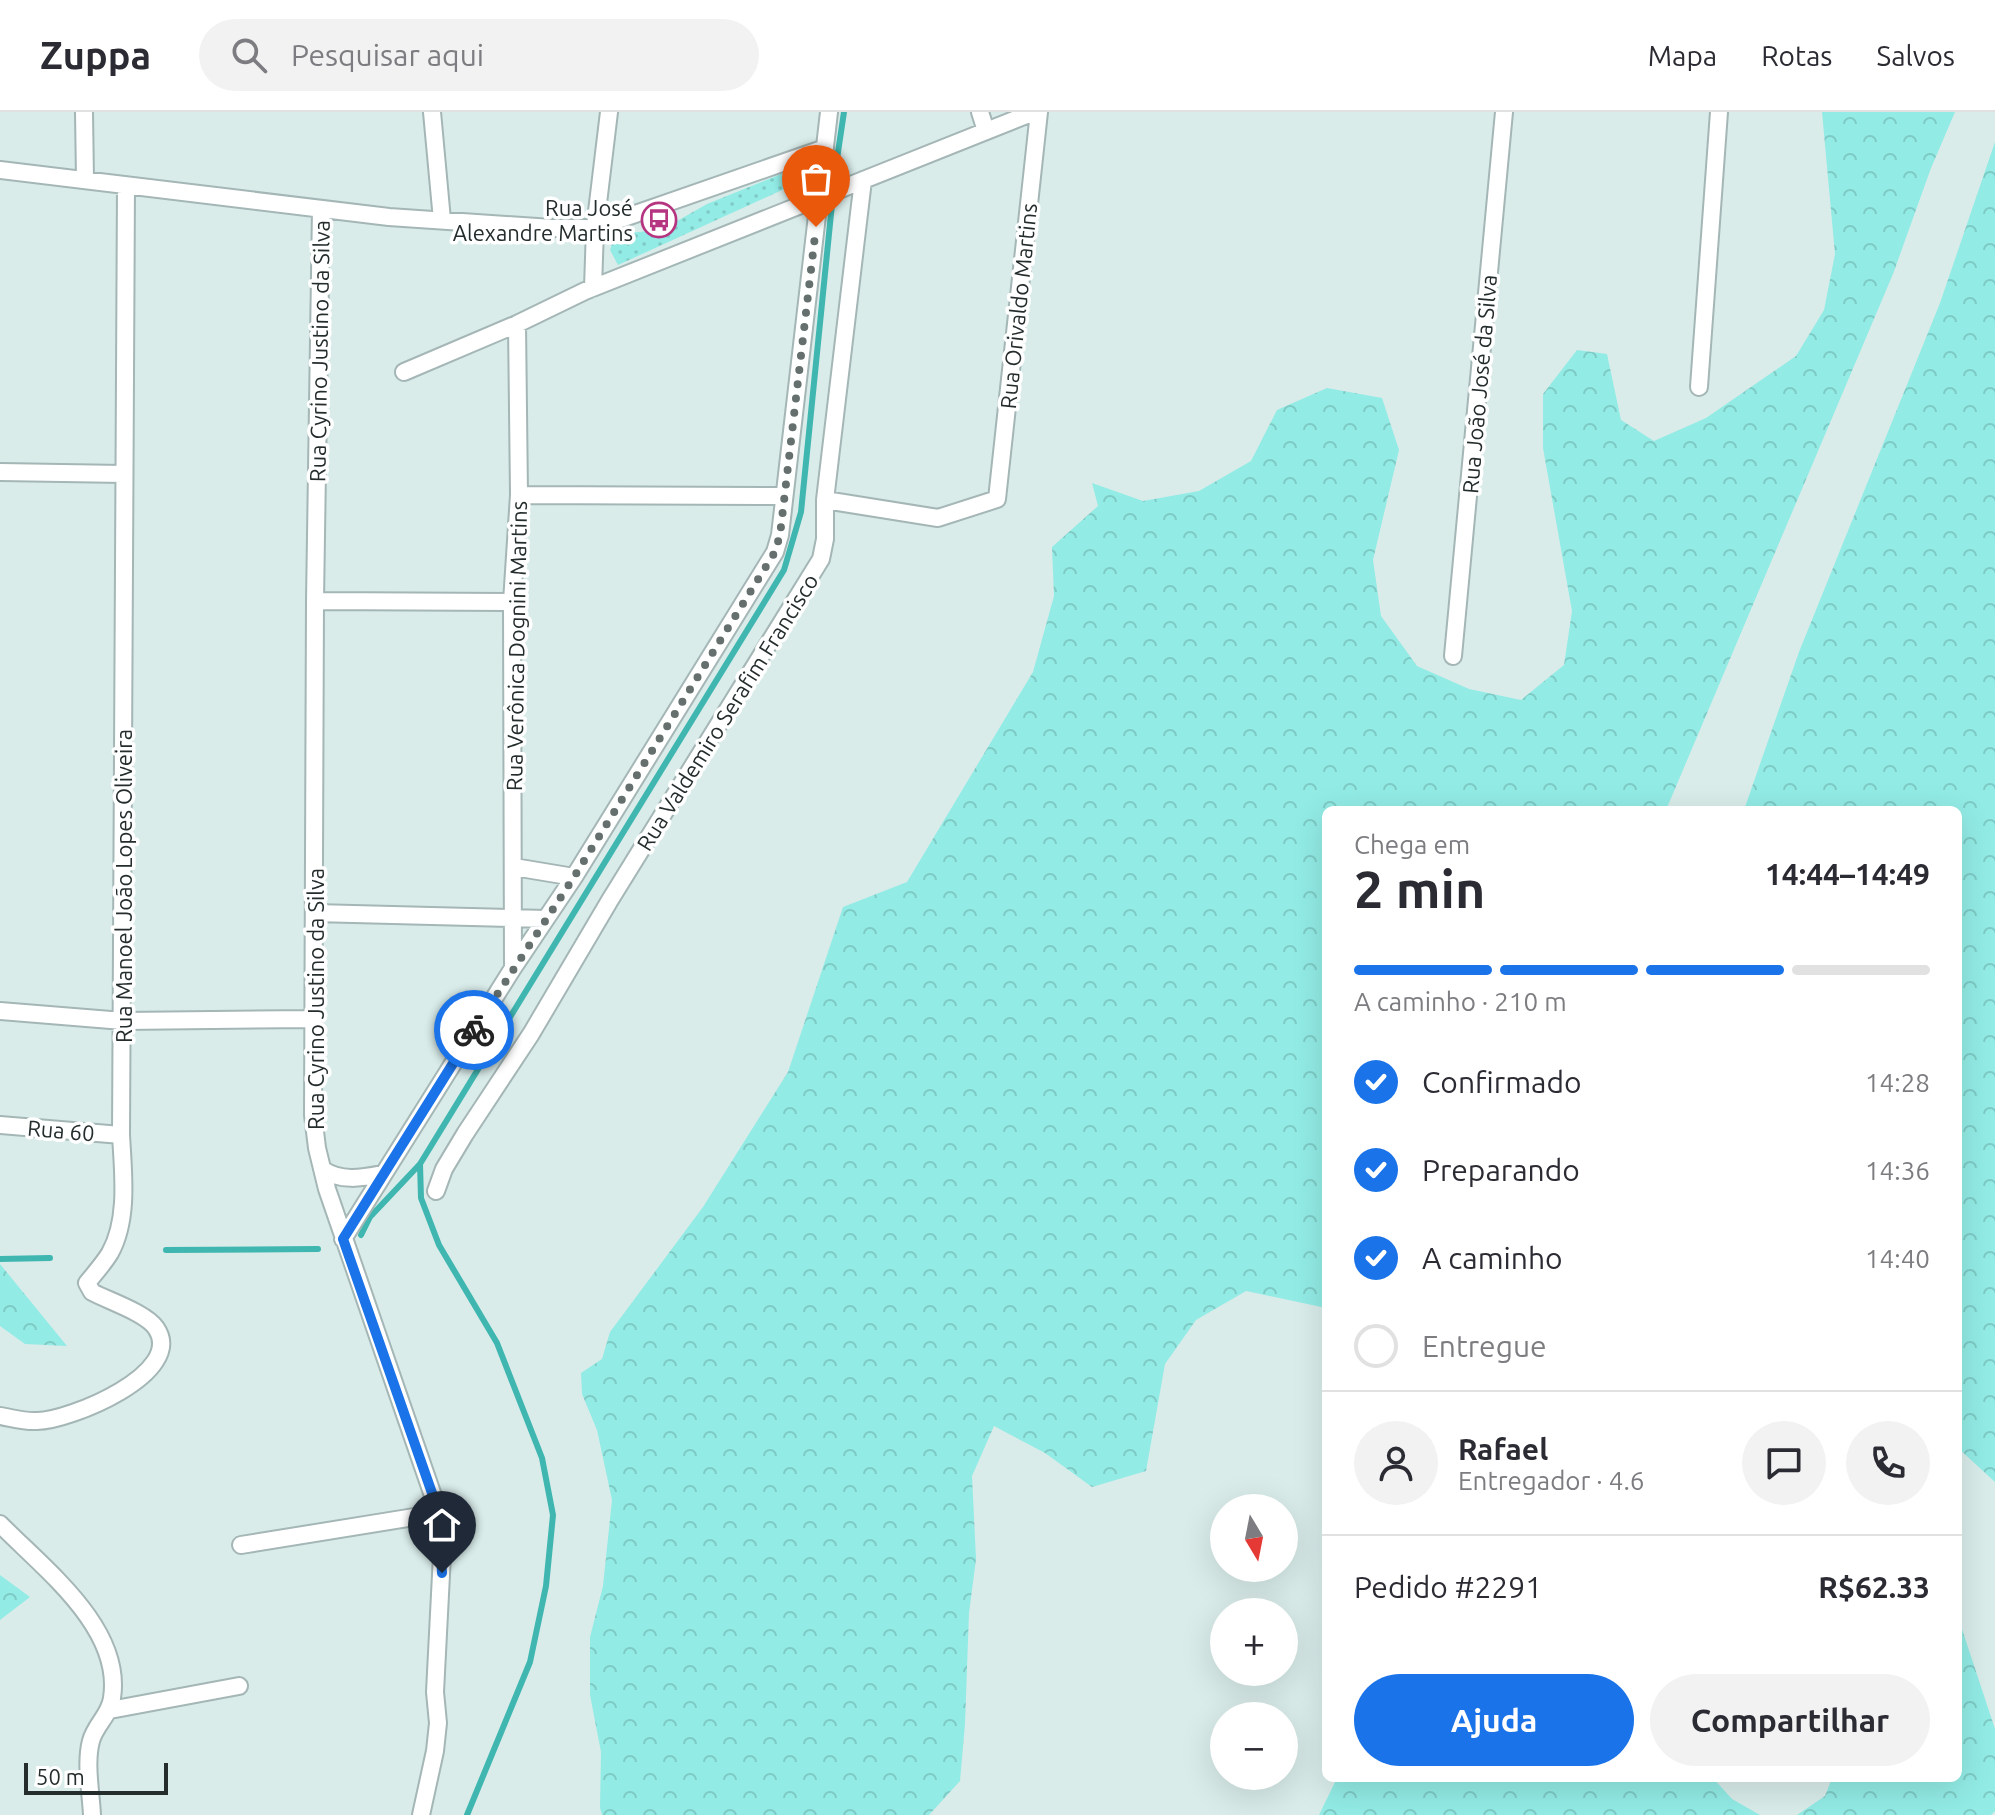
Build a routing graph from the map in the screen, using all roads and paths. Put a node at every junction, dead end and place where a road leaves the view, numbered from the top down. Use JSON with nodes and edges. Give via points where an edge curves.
{"nodes":[{"id":1,"x":84,"y":112,"type":"edge"},
{"id":2,"x":432,"y":112,"type":"edge"},
{"id":3,"x":609,"y":112,"type":"edge"},
{"id":4,"x":829,"y":112,"type":"edge"},
{"id":5,"x":980,"y":112,"type":"edge"},
{"id":6,"x":1036,"y":112,"type":"edge"},
{"id":7,"x":1504,"y":112,"type":"edge"},
{"id":8,"x":1719,"y":112,"type":"edge"},
{"id":9,"x":986,"y":131,"type":"junction"},
{"id":10,"x":825,"y":148,"type":"junction"},
{"id":11,"x":0,"y":170,"type":"edge"},
{"id":12,"x":85,"y":180,"type":"junction"},
{"id":13,"x":863,"y":180,"type":"junction"},
{"id":14,"x":126,"y":186,"type":"junction"},
{"id":15,"x":820,"y":197,"type":"junction"},
{"id":16,"x":321,"y":209,"type":"junction"},
{"id":17,"x":442,"y":220,"type":"junction"},
{"id":18,"x":595,"y":228,"type":"junction"},
{"id":19,"x":593,"y":288,"type":"junction"},
{"id":20,"x":517,"y":324,"type":"junction"},
{"id":21,"x":404,"y":372,"type":"dead end"},
{"id":22,"x":1699,"y":387,"type":"dead end"},
{"id":23,"x":0,"y":472,"type":"edge"},
{"id":24,"x":124,"y":474,"type":"junction"},
{"id":25,"x":519,"y":495,"type":"junction"},
{"id":26,"x":784,"y":496,"type":"junction"},
{"id":27,"x":825,"y":500,"type":"junction"},
{"id":28,"x":315,"y":601,"type":"junction"},
{"id":29,"x":512,"y":602,"type":"junction"},
{"id":30,"x":1453,"y":656,"type":"dead end"},
{"id":31,"x":514,"y":867,"type":"junction"},
{"id":32,"x":574,"y":877,"type":"junction"},
{"id":33,"x":314,"y":913,"type":"junction"},
{"id":34,"x":513,"y":918,"type":"junction"},
{"id":35,"x":546,"y":919,"type":"junction"},
{"id":36,"x":513,"y":968,"type":"junction"},
{"id":37,"x":0,"y":1011,"type":"edge"},
{"id":38,"x":313,"y":1019,"type":"junction"},
{"id":39,"x":123,"y":1021,"type":"junction"},
{"id":40,"x":0,"y":1125,"type":"edge"},
{"id":41,"x":121,"y":1135,"type":"junction"},
{"id":42,"x":322,"y":1169,"type":"junction"},
{"id":43,"x":382,"y":1174,"type":"junction"},
{"id":44,"x":436,"y":1191,"type":"dead end"},
{"id":45,"x":343,"y":1239,"type":"junction"},
{"id":46,"x":0,"y":1416,"type":"edge"},
{"id":47,"x":439,"y":1513,"type":"junction"},
{"id":48,"x":0,"y":1524,"type":"edge"},
{"id":49,"x":241,"y":1545,"type":"dead end"},
{"id":50,"x":239,"y":1686,"type":"dead end"},
{"id":51,"x":110,"y":1710,"type":"junction"},
{"id":52,"x":92,"y":1815,"type":"edge"},
{"id":53,"x":421,"y":1815,"type":"edge"}],
"edges":[{"from":1,"to":12,"type":"street"},
{"from":2,"to":17,"type":"street"},
{"from":3,"to":18,"type":"street"},
{"from":4,"to":10,"type":"street"},
{"from":5,"to":9,"type":"street"},
{"from":6,"to":9,"type":"street"},
{"from":6,"to":27,"type":"street","name":"Rua Orivaldo Martins","via":[[997,499],[938,518]]},
{"from":7,"to":30,"type":"street","name":"Rua João José da Silva"},
{"from":8,"to":22,"type":"street"},
{"from":9,"to":13,"type":"street"},
{"from":10,"to":15,"type":"street"},
{"from":10,"to":18,"type":"street"},
{"from":11,"to":12,"type":"street"},
{"from":12,"to":14,"type":"street"},
{"from":13,"to":15,"type":"street"},
{"from":13,"to":27,"type":"street","name":"Rua Valdemiro Serafim Francisco"},
{"from":14,"to":16,"type":"street"},
{"from":14,"to":24,"type":"street","name":"Rua Manoel João Lopes Oliveira"},
{"from":15,"to":19,"type":"street"},
{"from":15,"to":26,"type":"street"},
{"from":16,"to":17,"type":"street"},
{"from":16,"to":28,"type":"street","name":"Rua Cyrino Justino da Silva"},
{"from":17,"to":18,"type":"street"},
{"from":18,"to":19,"type":"street"},
{"from":19,"to":20,"type":"street"},
{"from":20,"to":21,"type":"street"},
{"from":20,"to":25,"type":"street","name":"Rua Verônica Dognini Martins"},
{"from":23,"to":24,"type":"street"},
{"from":24,"to":39,"type":"street","name":"Rua Manoel João Lopes Oliveira"},
{"from":25,"to":26,"type":"street"},
{"from":25,"to":29,"type":"street","name":"Rua Verônica Dognini Martins"},
{"from":26,"to":32,"type":"street","via":[[775,552]]},
{"from":27,"to":44,"type":"street","name":"Rua Valdemiro Serafim Francisco","via":[[821,559],[806,587],[465,1134]]},
{"from":28,"to":29,"type":"street"},
{"from":28,"to":33,"type":"street","name":"Rua Cyrino Justino da Silva"},
{"from":29,"to":31,"type":"street","name":"Rua Verônica Dognini Martins"},
{"from":31,"to":32,"type":"street"},
{"from":31,"to":34,"type":"street","name":"Rua Verônica Dognini Martins"},
{"from":32,"to":35,"type":"street"},
{"from":33,"to":34,"type":"street"},
{"from":33,"to":38,"type":"street","name":"Rua Cyrino Justino da Silva"},
{"from":34,"to":35,"type":"street"},
{"from":34,"to":36,"type":"street","name":"Rua Verônica Dognini Martins"},
{"from":35,"to":36,"type":"street"},
{"from":36,"to":43,"type":"street"},
{"from":37,"to":39,"type":"street"},
{"from":38,"to":39,"type":"street"},
{"from":38,"to":42,"type":"street","name":"Rua Cyrino Justino da Silva","via":[[313,1115]]},
{"from":39,"to":41,"type":"street","name":"Rua Manoel João Lopes Oliveira"},
{"from":40,"to":41,"type":"street","name":"Rua 60"},
{"from":41,"to":46,"type":"street","name":"Rua Manoel João Lopes Oliveira","via":[[124,1178],[118,1233],[111,1252],[87,1283],[92,1292],[155,1326],[161,1353],[151,1370],[115,1395],[37,1421]]},
{"from":42,"to":43,"type":"street","via":[[340,1177]]},
{"from":42,"to":45,"type":"street","name":"Rua Cyrino Justino da Silva"},
{"from":43,"to":45,"type":"street"},
{"from":45,"to":47,"type":"street","name":"Rua Cyrino Justino da Silva"},
{"from":47,"to":49,"type":"street"},
{"from":47,"to":53,"type":"street","name":"Rua Cyrino Justino da Silva","via":[[438,1723]]},
{"from":48,"to":51,"type":"street","via":[[99,1631],[113,1677]]},
{"from":50,"to":51,"type":"street"},
{"from":51,"to":52,"type":"street","via":[[90,1743]]}]}
